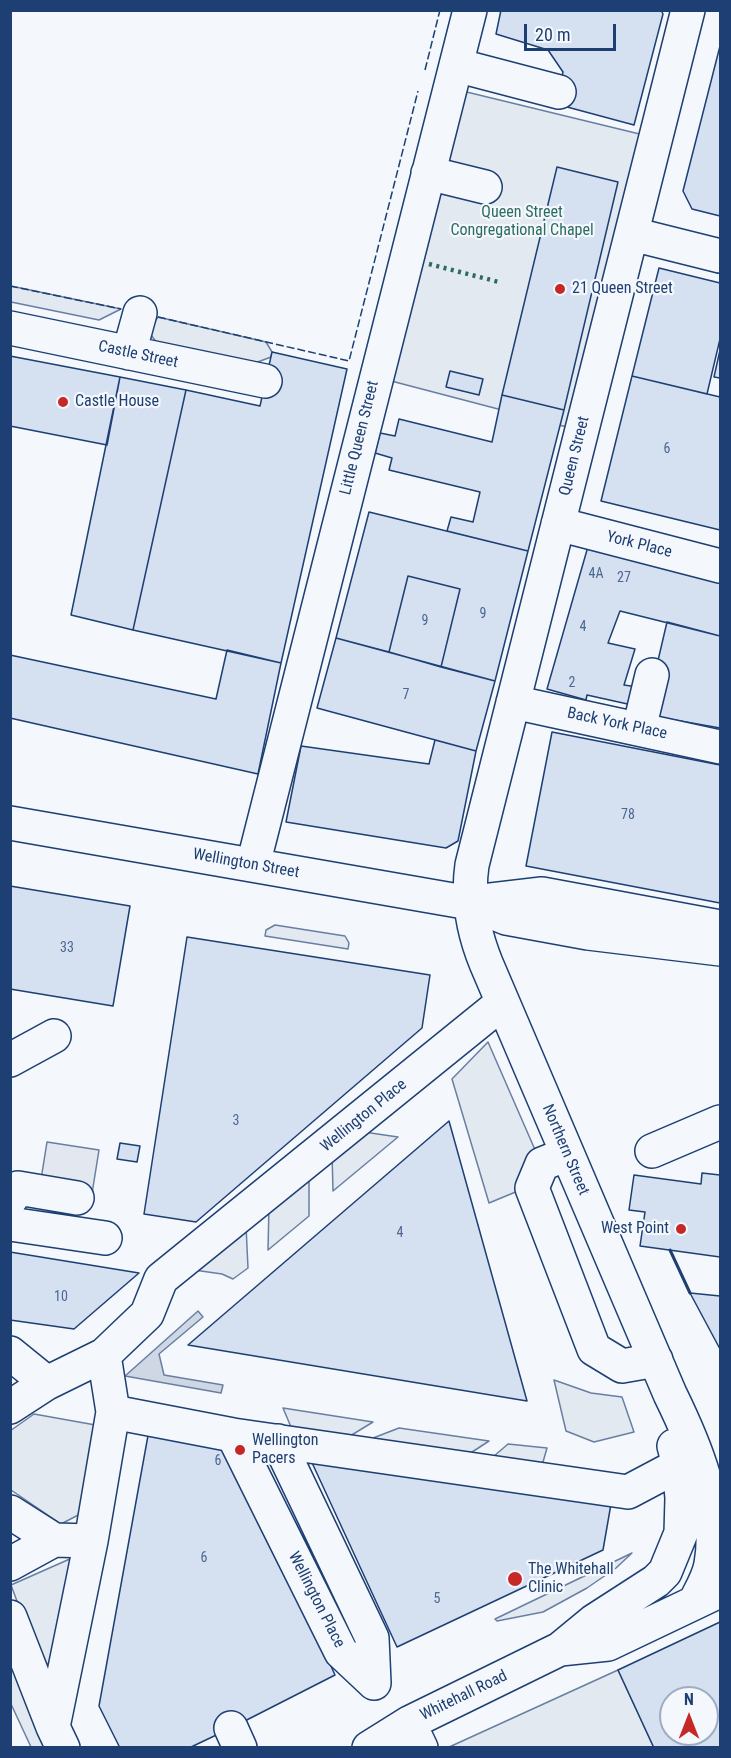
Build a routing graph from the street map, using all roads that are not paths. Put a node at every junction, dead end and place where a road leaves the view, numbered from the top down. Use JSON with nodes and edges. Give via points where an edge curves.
{"nodes":[{"id":1,"x":470,"y":10,"type":"edge"},
{"id":2,"x":688,"y":10,"type":"edge"},
{"id":3,"x":456,"y":65,"type":"junction"},
{"id":4,"x":559,"y":92,"type":"dead end"},
{"id":5,"x":428,"y":173,"type":"junction"},
{"id":6,"x":485,"y":187,"type":"dead end"},
{"id":7,"x":632,"y":234,"type":"junction"},
{"id":8,"x":720,"y":256,"type":"edge"},
{"id":9,"x":140,"y":313,"type":"dead end"},
{"id":10,"x":10,"y":328,"type":"edge"},
{"id":11,"x":129,"y":353,"type":"junction"},
{"id":12,"x":265,"y":381,"type":"dead end"},
{"id":13,"x":558,"y":524,"type":"junction"},
{"id":14,"x":720,"y":566,"type":"edge"},
{"id":15,"x":652,"y":675,"type":"dead end"},
{"id":16,"x":513,"y":702,"type":"junction"},
{"id":17,"x":639,"y":729,"type":"junction"},
{"id":18,"x":720,"y":747,"type":"edge"},
{"id":19,"x":15,"y":822,"type":"edge"},
{"id":20,"x":253,"y":865,"type":"junction"},
{"id":21,"x":470,"y":903,"type":"junction"},
{"id":22,"x":720,"y":927,"type":"edge"},
{"id":23,"x":720,"y":949,"type":"edge"},
{"id":24,"x":502,"y":1003,"type":"junction"},
{"id":25,"x":54,"y":1036,"type":"dead end"},
{"id":26,"x":10,"y":1060,"type":"edge"},
{"id":27,"x":720,"y":1122,"type":"edge"},
{"id":28,"x":652,"y":1151,"type":"dead end"},
{"id":29,"x":567,"y":1154,"type":"junction"},
{"id":30,"x":77,"y":1198,"type":"dead end"},
{"id":31,"x":10,"y":1200,"type":"edge"},
{"id":32,"x":10,"y":1224,"type":"edge"},
{"id":33,"x":105,"y":1238,"type":"dead end"},
{"id":34,"x":10,"y":1353,"type":"edge"},
{"id":35,"x":104,"y":1355,"type":"junction"},
{"id":36,"x":656,"y":1360,"type":"junction"},
{"id":37,"x":47,"y":1383,"type":"junction"},
{"id":38,"x":670,"y":1395,"type":"junction"},
{"id":39,"x":10,"y":1407,"type":"edge"},
{"id":40,"x":113,"y":1412,"type":"junction"},
{"id":41,"x":233,"y":1435,"type":"junction"},
{"id":42,"x":278,"y":1441,"type":"junction"},
{"id":43,"x":679,"y":1465,"type":"junction"},
{"id":44,"x":720,"y":1470,"type":"edge"},
{"id":45,"x":10,"y":1512,"type":"edge"},
{"id":46,"x":54,"y":1540,"type":"junction"},
{"id":47,"x":91,"y":1541,"type":"junction"},
{"id":48,"x":10,"y":1564,"type":"edge"},
{"id":49,"x":645,"y":1590,"type":"joint"},
{"id":50,"x":708,"y":1596,"type":"edge"},
{"id":51,"x":10,"y":1617,"type":"edge"},
{"id":52,"x":560,"y":1649,"type":"junction"},
{"id":53,"x":415,"y":1735,"type":"edge"},
{"id":54,"x":58,"y":1737,"type":"edge"},
{"id":55,"x":369,"y":1748,"type":"edge"}],
"edges":[{"from":1,"to":3,"type":"street","name":"Little Queen Street"},
{"from":2,"to":7,"type":"street","name":"Queen Street"},
{"from":3,"to":4,"type":"street"},
{"from":3,"to":5,"type":"street","name":"Little Queen Street"},
{"from":5,"to":6,"type":"street"},
{"from":5,"to":20,"type":"street","name":"Little Queen Street"},
{"from":7,"to":8,"type":"street"},
{"from":7,"to":13,"type":"street","name":"Queen Street"},
{"from":9,"to":11,"type":"street"},
{"from":10,"to":11,"type":"street","name":"Castle Street"},
{"from":11,"to":12,"type":"street","name":"Castle Street","via":[[170,374]]},
{"from":13,"to":14,"type":"street","name":"York Place"},
{"from":13,"to":16,"type":"street","name":"Queen Street"},
{"from":15,"to":17,"type":"street"},
{"from":16,"to":17,"type":"street","name":"Back York Place"},
{"from":16,"to":21,"type":"street","name":"Queen Street","via":[[472,865]]},
{"from":17,"to":18,"type":"street","name":"Back York Place"},
{"from":19,"to":20,"type":"street","name":"Wellington Street"},
{"from":20,"to":21,"type":"street","name":"Wellington Street"},
{"from":21,"to":22,"type":"street","name":"Wellington Street","via":[[542,894]]},
{"from":21,"to":23,"type":"street","name":"Wellington Street","via":[[506,918]]},
{"from":21,"to":24,"type":"street","name":"Northern Street","via":[[477,943]]},
{"from":24,"to":29,"type":"street","name":"Northern Street"},
{"from":24,"to":35,"type":"street","name":"Wellington Place","via":[[161,1279],[147,1314]]},
{"from":25,"to":26,"type":"street"},
{"from":27,"to":28,"type":"street"},
{"from":29,"to":36,"type":"street","name":"Northern Street"},
{"from":29,"to":36,"type":"street","via":[[542,1164],[532,1188],[594,1349],[622,1366]]},
{"from":30,"to":31,"type":"street","via":[[18,1188]]},
{"from":32,"to":33,"type":"street"},
{"from":34,"to":37,"type":"street"},
{"from":35,"to":37,"type":"street","name":"Wellington Place"},
{"from":35,"to":40,"type":"street"},
{"from":36,"to":38,"type":"street","name":"Northern Street"},
{"from":37,"to":39,"type":"street","name":"Wellington Place"},
{"from":38,"to":43,"type":"street","name":"Northern Street","via":[[666,1417]]},
{"from":38,"to":44,"type":"street","via":[[688,1405],[702,1426]]},
{"from":38,"to":50,"type":"street","name":"Northern Street","via":[[692,1441],[710,1509],[713,1547]]},
{"from":40,"to":41,"type":"street"},
{"from":40,"to":47,"type":"street"},
{"from":41,"to":42,"type":"street"},
{"from":41,"to":42,"type":"street","name":"Wellington Place","via":[[340,1652],[374,1683],[372,1638]]},
{"from":42,"to":43,"type":"street","via":[[628,1492]]},
{"from":43,"to":49,"type":"street","name":"Northern Street","via":[[681,1533],[665,1572]]},
{"from":45,"to":46,"type":"street"},
{"from":46,"to":47,"type":"street"},
{"from":46,"to":48,"type":"street"},
{"from":47,"to":54,"type":"street"},
{"from":49,"to":52,"type":"street","name":"Whitehall Road"},
{"from":50,"to":52,"type":"street","name":"Whitehall Road","via":[[608,1644]]},
{"from":51,"to":54,"type":"street"},
{"from":52,"to":53,"type":"street","name":"Whitehall Road"},
{"from":53,"to":55,"type":"street","name":"Whitehall Road"}]}
